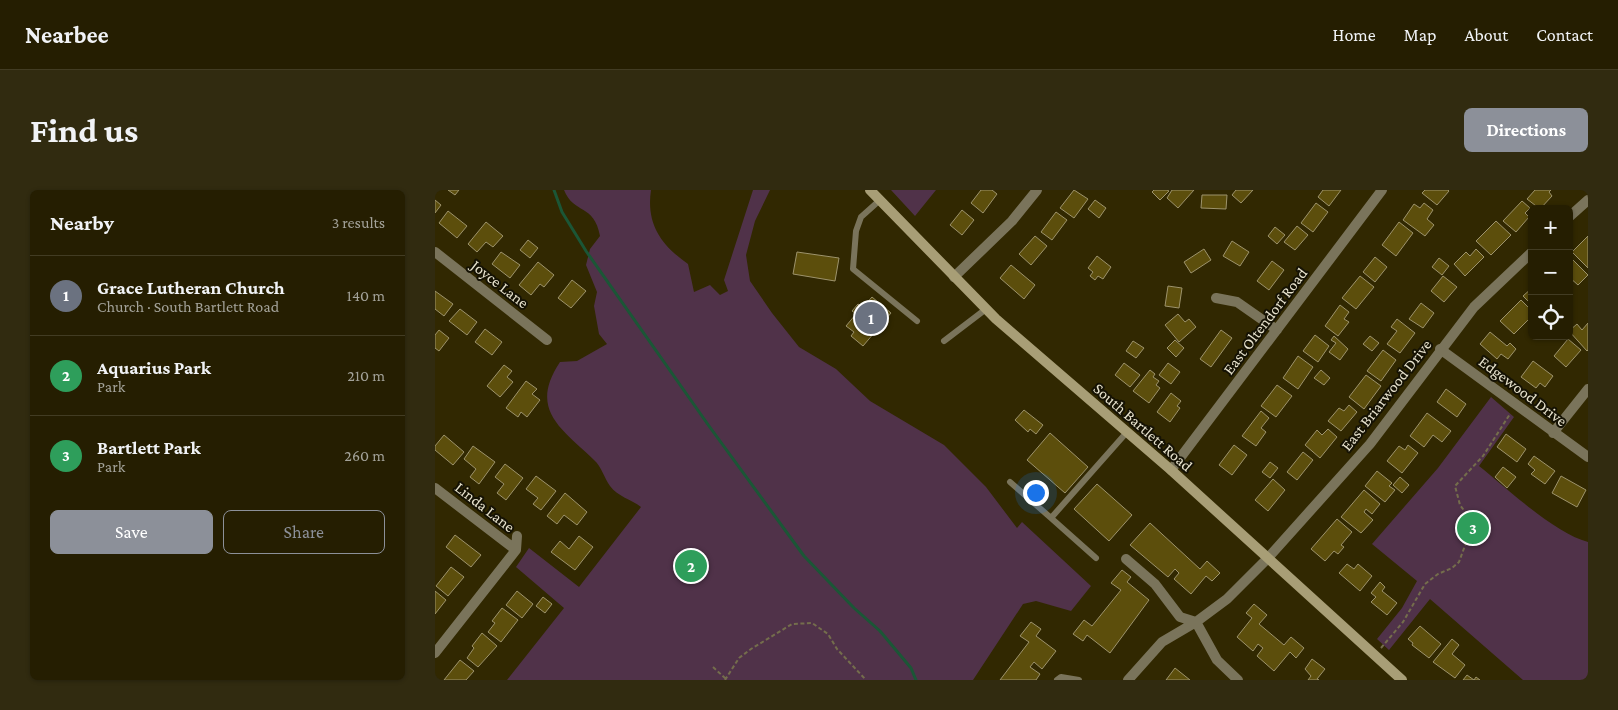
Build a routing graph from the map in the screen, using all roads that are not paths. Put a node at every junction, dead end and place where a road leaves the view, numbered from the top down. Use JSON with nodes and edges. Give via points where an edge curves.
{"nodes":[{"id":1,"x":870,"y":190,"type":"edge"},
{"id":2,"x":1037,"y":190,"type":"edge"},
{"id":3,"x":1382,"y":190,"type":"edge"},
{"id":4,"x":880,"y":200,"type":"junction"},
{"id":5,"x":1588,"y":200,"type":"edge"},
{"id":6,"x":1573,"y":213,"type":"edge"},
{"id":7,"x":435,"y":252,"type":"edge"},
{"id":8,"x":1528,"y":256,"type":"edge"},
{"id":9,"x":954,"y":277,"type":"junction"},
{"id":10,"x":1216,"y":298,"type":"dead end"},
{"id":11,"x":986,"y":309,"type":"junction"},
{"id":12,"x":917,"y":321,"type":"dead end"},
{"id":13,"x":1277,"y":330,"type":"junction"},
{"id":14,"x":547,"y":340,"type":"dead end"},
{"id":15,"x":945,"y":341,"type":"dead end"},
{"id":16,"x":1440,"y":349,"type":"junction"},
{"id":17,"x":1588,"y":389,"type":"edge"},
{"id":18,"x":1127,"y":432,"type":"junction"},
{"id":19,"x":1553,"y":433,"type":"junction"},
{"id":20,"x":1588,"y":457,"type":"edge"},
{"id":21,"x":1171,"y":470,"type":"junction"},
{"id":22,"x":1010,"y":482,"type":"dead end"},
{"id":23,"x":435,"y":488,"type":"edge"},
{"id":24,"x":1051,"y":518,"type":"junction"},
{"id":25,"x":517,"y":536,"type":"dead end"},
{"id":26,"x":516,"y":550,"type":"junction"},
{"id":27,"x":1096,"y":558,"type":"dead end"},
{"id":28,"x":1126,"y":559,"type":"dead end"},
{"id":29,"x":1267,"y":559,"type":"junction"},
{"id":30,"x":1196,"y":622,"type":"junction"},
{"id":31,"x":435,"y":653,"type":"edge"},
{"id":32,"x":1057,"y":680,"type":"edge"},
{"id":33,"x":1079,"y":680,"type":"edge"},
{"id":34,"x":1128,"y":680,"type":"edge"},
{"id":35,"x":1239,"y":680,"type":"edge"},
{"id":36,"x":1402,"y":680,"type":"edge"}],
"edges":[{"from":1,"to":4,"type":"main road","name":"South Bartlett Road"},
{"from":2,"to":9,"type":"street","via":[[1012,221]]},
{"from":3,"to":13,"type":"street","name":"East Oltendorf Road"},
{"from":4,"to":9,"type":"main road","name":"South Bartlett Road"},
{"from":4,"to":12,"type":"lane","via":[[861,217],[856,231],[853,269]]},
{"from":5,"to":6,"type":"street"},
{"from":7,"to":14,"type":"street","name":"Joyce Lane"},
{"from":8,"to":16,"type":"street","name":"East Briarwood Drive","via":[[1474,307]]},
{"from":9,"to":11,"type":"main road","name":"South Bartlett Road"},
{"from":10,"to":13,"type":"street","via":[[1237,302]]},
{"from":11,"to":15,"type":"lane"},
{"from":11,"to":18,"type":"main road","name":"South Bartlett Road"},
{"from":13,"to":21,"type":"street","name":"East Oltendorf Road"},
{"from":16,"to":19,"type":"street","name":"Edgewood Drive"},
{"from":16,"to":29,"type":"street","name":"East Briarwood Drive","via":[[1370,444]]},
{"from":17,"to":19,"type":"street"},
{"from":18,"to":21,"type":"main road","name":"South Bartlett Road"},
{"from":18,"to":24,"type":"lane"},
{"from":19,"to":20,"type":"street","name":"Edgewood Drive"},
{"from":21,"to":29,"type":"main road","name":"South Bartlett Road"},
{"from":22,"to":24,"type":"lane"},
{"from":23,"to":26,"type":"street","name":"Linda Lane"},
{"from":24,"to":27,"type":"lane"},
{"from":25,"to":26,"type":"street"},
{"from":26,"to":31,"type":"street"},
{"from":28,"to":30,"type":"street","via":[[1155,584],[1180,617]]},
{"from":29,"to":30,"type":"street","name":"East Briarwood Drive","via":[[1227,599]]},
{"from":29,"to":36,"type":"main road","name":"South Bartlett Road"},
{"from":30,"to":34,"type":"street","name":"East Briarwood Drive","via":[[1162,642]]},
{"from":30,"to":35,"type":"street","via":[[1217,660]]},
{"from":32,"to":33,"type":"lane","via":[[1061,677]]}]}
